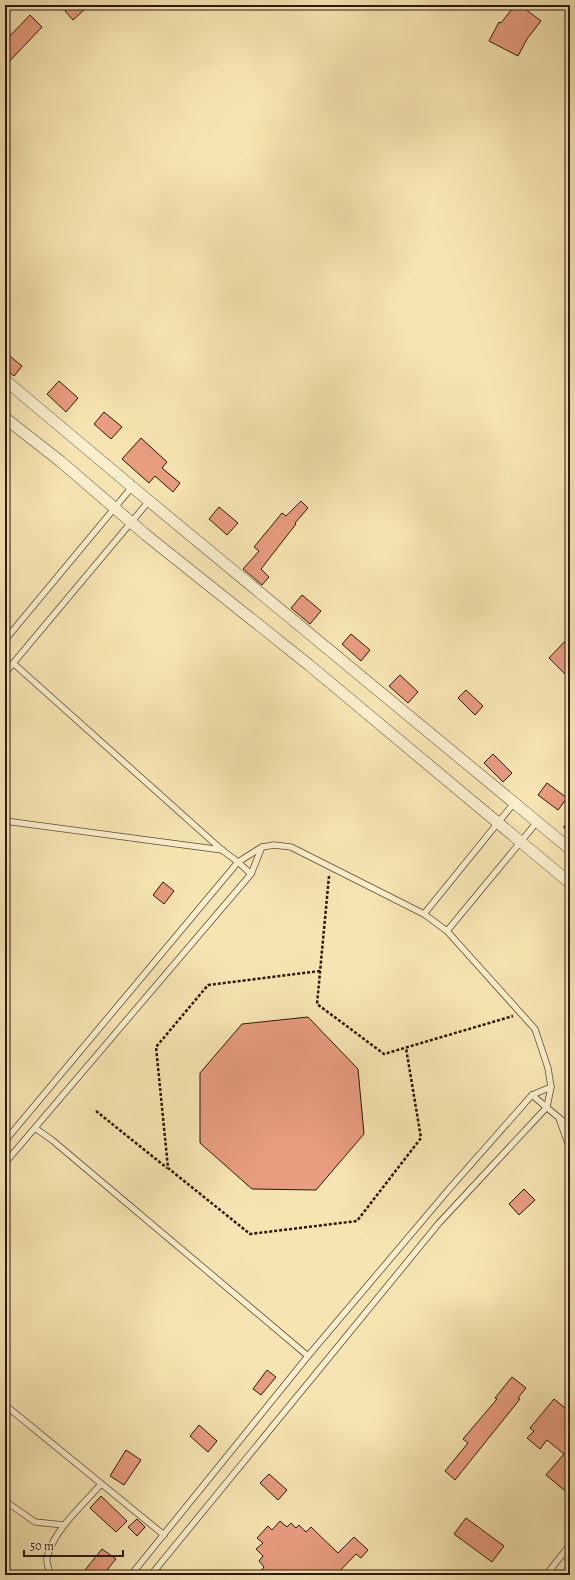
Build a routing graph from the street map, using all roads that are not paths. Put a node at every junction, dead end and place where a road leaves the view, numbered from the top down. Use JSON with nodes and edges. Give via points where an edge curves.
{"nodes":[{"id":1,"x":5,"y":380,"type":"edge"},
{"id":2,"x":5,"y":418,"type":"edge"},
{"id":3,"x":132,"y":487,"type":"junction"},
{"id":4,"x":149,"y":501,"type":"junction"},
{"id":5,"x":114,"y":507,"type":"junction"},
{"id":6,"x":131,"y":522,"type":"junction"},
{"id":7,"x":5,"y":640,"type":"edge"},
{"id":8,"x":13,"y":663,"type":"junction"},
{"id":9,"x":5,"y":672,"type":"edge"},
{"id":10,"x":514,"y":803,"type":"junction"},
{"id":11,"x":5,"y":821,"type":"edge"},
{"id":12,"x":537,"y":822,"type":"junction"},
{"id":13,"x":498,"y":823,"type":"junction"},
{"id":14,"x":521,"y":842,"type":"junction"},
{"id":15,"x":262,"y":847,"type":"junction"},
{"id":16,"x":570,"y":849,"type":"edge"},
{"id":17,"x":222,"y":850,"type":"junction"},
{"id":18,"x":238,"y":862,"type":"junction"},
{"id":19,"x":251,"y":874,"type":"junction"},
{"id":20,"x":570,"y":883,"type":"edge"},
{"id":21,"x":424,"y":914,"type":"junction"},
{"id":22,"x":446,"y":931,"type":"junction"},
{"id":23,"x":551,"y":1087,"type":"junction"},
{"id":24,"x":532,"y":1095,"type":"junction"},
{"id":25,"x":547,"y":1107,"type":"junction"},
{"id":26,"x":558,"y":1117,"type":"junction"},
{"id":27,"x":570,"y":1127,"type":"edge"},
{"id":28,"x":35,"y":1128,"type":"junction"},
{"id":29,"x":5,"y":1141,"type":"edge"},
{"id":30,"x":570,"y":1149,"type":"edge"},
{"id":31,"x":5,"y":1163,"type":"edge"},
{"id":32,"x":308,"y":1356,"type":"junction"},
{"id":33,"x":5,"y":1405,"type":"edge"},
{"id":34,"x":101,"y":1484,"type":"junction"},
{"id":35,"x":5,"y":1501,"type":"edge"},
{"id":36,"x":64,"y":1526,"type":"junction"},
{"id":37,"x":164,"y":1535,"type":"junction"},
{"id":38,"x":570,"y":1545,"type":"edge"},
{"id":39,"x":570,"y":1572,"type":"edge"},
{"id":40,"x":50,"y":1575,"type":"edge"},
{"id":41,"x":131,"y":1575,"type":"edge"},
{"id":42,"x":150,"y":1575,"type":"edge"},
{"id":43,"x":546,"y":1575,"type":"edge"},
{"id":44,"x":568,"y":1575,"type":"edge"}],
"edges":[{"from":1,"to":3,"type":"street"},
{"from":2,"to":5,"type":"street"},
{"from":3,"to":4,"type":"street"},
{"from":3,"to":5,"type":"lane"},
{"from":4,"to":6,"type":"lane"},
{"from":4,"to":10,"type":"street"},
{"from":5,"to":6,"type":"street"},
{"from":5,"to":7,"type":"lane"},
{"from":6,"to":8,"type":"lane"},
{"from":6,"to":13,"type":"street","via":[[309,665]]},
{"from":8,"to":9,"type":"lane"},
{"from":8,"to":17,"type":"lane"},
{"from":10,"to":12,"type":"street"},
{"from":10,"to":13,"type":"lane"},
{"from":11,"to":17,"type":"lane"},
{"from":12,"to":14,"type":"lane"},
{"from":12,"to":16,"type":"street"},
{"from":13,"to":14,"type":"street"},
{"from":13,"to":21,"type":"lane"},
{"from":14,"to":20,"type":"street"},
{"from":14,"to":22,"type":"lane"},
{"from":15,"to":18,"type":"lane"},
{"from":15,"to":19,"type":"lane"},
{"from":15,"to":21,"type":"lane","via":[[291,847]]},
{"from":17,"to":18,"type":"lane"},
{"from":18,"to":19,"type":"lane"},
{"from":18,"to":29,"type":"lane"},
{"from":19,"to":28,"type":"lane"},
{"from":21,"to":22,"type":"lane"},
{"from":22,"to":23,"type":"lane","via":[[534,1029],[548,1068]]},
{"from":23,"to":24,"type":"lane"},
{"from":23,"to":25,"type":"lane"},
{"from":24,"to":25,"type":"lane"},
{"from":24,"to":32,"type":"lane"},
{"from":25,"to":26,"type":"lane"},
{"from":25,"to":42,"type":"lane","via":[[439,1223]]},
{"from":26,"to":27,"type":"lane"},
{"from":26,"to":30,"type":"lane"},
{"from":28,"to":31,"type":"lane"},
{"from":28,"to":32,"type":"lane"},
{"from":32,"to":37,"type":"lane"},
{"from":33,"to":34,"type":"lane"},
{"from":34,"to":36,"type":"lane"},
{"from":34,"to":37,"type":"lane"},
{"from":35,"to":36,"type":"lane","via":[[35,1522]]},
{"from":36,"to":40,"type":"lane","via":[[47,1555]]},
{"from":37,"to":41,"type":"lane"},
{"from":38,"to":43,"type":"lane"},
{"from":39,"to":44,"type":"lane"}]}
